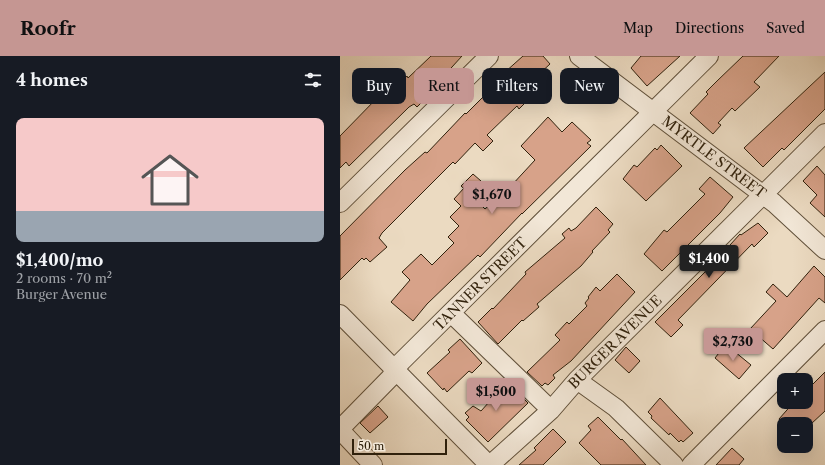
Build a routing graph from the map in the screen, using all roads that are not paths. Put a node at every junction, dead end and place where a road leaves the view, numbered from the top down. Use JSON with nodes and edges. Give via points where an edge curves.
{"nodes":[{"id":1,"x":489,"y":56,"type":"edge"},
{"id":2,"x":578,"y":56,"type":"edge"},
{"id":3,"x":709,"y":56,"type":"edge"},
{"id":4,"x":653,"y":111,"type":"junction"},
{"id":5,"x":825,"y":133,"type":"edge"},
{"id":6,"x":763,"y":194,"type":"junction"},
{"id":7,"x":340,"y":204,"type":"edge"},
{"id":8,"x":825,"y":250,"type":"edge"},
{"id":9,"x":451,"y":313,"type":"junction"},
{"id":10,"x":340,"y":314,"type":"edge"},
{"id":11,"x":825,"y":330,"type":"edge"},
{"id":12,"x":395,"y":370,"type":"junction"},
{"id":13,"x":577,"y":380,"type":"junction"},
{"id":14,"x":551,"y":410,"type":"junction"},
{"id":15,"x":340,"y":429,"type":"edge"},
{"id":16,"x":373,"y":465,"type":"edge"},
{"id":17,"x":489,"y":465,"type":"edge"},
{"id":18,"x":674,"y":465,"type":"edge"},
{"id":19,"x":691,"y":465,"type":"edge"}],
"edges":[{"from":1,"to":7,"type":"street"},
{"from":2,"to":4,"type":"street","name":"MYRTLE STREET"},
{"from":3,"to":4,"type":"street","name":"TANNER STREET"},
{"from":4,"to":6,"type":"street","name":"MYRTLE STREET"},
{"from":4,"to":9,"type":"street","name":"TANNER STREET"},
{"from":5,"to":6,"type":"street","name":"BURGER AVENUE"},
{"from":6,"to":8,"type":"street","name":"MYRTLE STREET"},
{"from":6,"to":13,"type":"street","name":"BURGER AVENUE"},
{"from":9,"to":12,"type":"street","name":"TANNER STREET"},
{"from":9,"to":14,"type":"street"},
{"from":10,"to":12,"type":"street"},
{"from":11,"to":19,"type":"street"},
{"from":12,"to":15,"type":"street","name":"TANNER STREET"},
{"from":12,"to":17,"type":"street"},
{"from":13,"to":14,"type":"street","name":"BURGER AVENUE"},
{"from":13,"to":18,"type":"street","via":[[616,408]]},
{"from":14,"to":17,"type":"street","name":"BURGER AVENUE"},
{"from":15,"to":16,"type":"street"}]}
